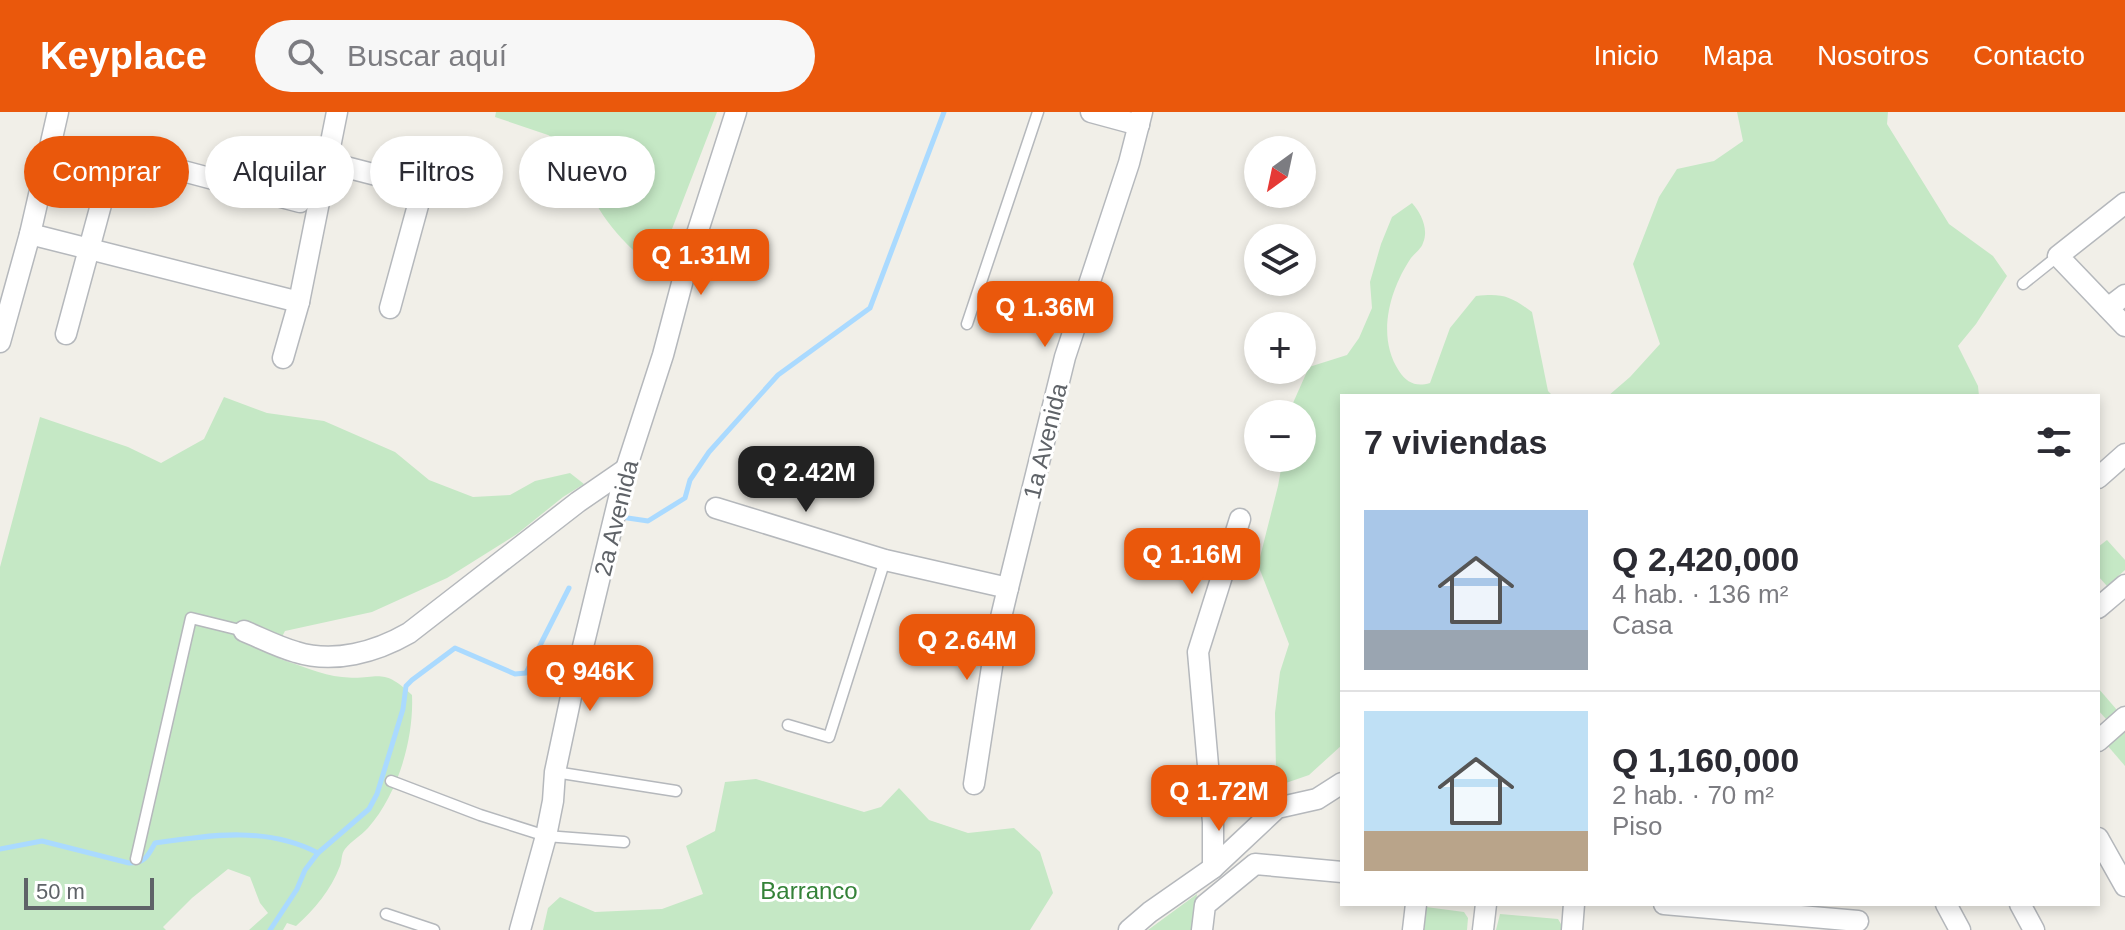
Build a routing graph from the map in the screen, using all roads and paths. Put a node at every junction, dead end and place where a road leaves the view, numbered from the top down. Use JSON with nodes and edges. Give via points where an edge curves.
{"nodes":[{"id":1,"x":58,"y":112,"type":"edge"},
{"id":2,"x":337,"y":112,"type":"edge"},
{"id":3,"x":736,"y":112,"type":"edge"},
{"id":4,"x":1038,"y":112,"type":"edge"},
{"id":5,"x":1091,"y":112,"type":"edge"},
{"id":6,"x":1140,"y":119,"type":"edge"},
{"id":7,"x":332,"y":136,"type":"edge"},
{"id":8,"x":354,"y":169,"type":"edge"},
{"id":9,"x":205,"y":177,"type":"edge"},
{"id":10,"x":2125,"y":203,"type":"edge"},
{"id":11,"x":317,"y":208,"type":"edge"},
{"id":12,"x":30,"y":234,"type":"junction"},
{"id":13,"x":88,"y":248,"type":"junction"},
{"id":14,"x":2058,"y":256,"type":"junction"},
{"id":15,"x":2023,"y":284,"type":"dead end"},
{"id":16,"x":2125,"y":295,"type":"edge"},
{"id":17,"x":299,"y":302,"type":"junction"},
{"id":18,"x":390,"y":308,"type":"dead end"},
{"id":19,"x":2108,"y":308,"type":"junction"},
{"id":20,"x":967,"y":324,"type":"dead end"},
{"id":21,"x":2125,"y":326,"type":"edge"},
{"id":22,"x":66,"y":334,"type":"dead end"},
{"id":23,"x":0,"y":342,"type":"edge"},
{"id":24,"x":283,"y":358,"type":"dead end"},
{"id":25,"x":2125,"y":454,"type":"edge"},
{"id":26,"x":626,"y":469,"type":"junction"},
{"id":27,"x":2100,"y":476,"type":"edge"},
{"id":28,"x":716,"y":508,"type":"dead end"},
{"id":29,"x":1240,"y":519,"type":"dead end"},
{"id":30,"x":885,"y":560,"type":"junction"},
{"id":31,"x":2125,"y":585,"type":"edge"},
{"id":32,"x":1008,"y":588,"type":"junction"},
{"id":33,"x":2100,"y":606,"type":"edge"},
{"id":34,"x":244,"y":631,"type":"joint"},
{"id":35,"x":2125,"y":717,"type":"edge"},
{"id":36,"x":788,"y":725,"type":"dead end"},
{"id":37,"x":2100,"y":739,"type":"edge"},
{"id":38,"x":555,"y":772,"type":"junction"},
{"id":39,"x":391,"y":781,"type":"dead end"},
{"id":40,"x":974,"y":784,"type":"dead end"},
{"id":41,"x":1340,"y":784,"type":"edge"},
{"id":42,"x":676,"y":791,"type":"dead end"},
{"id":43,"x":546,"y":836,"type":"junction"},
{"id":44,"x":2100,"y":840,"type":"edge"},
{"id":45,"x":624,"y":842,"type":"dead end"},
{"id":46,"x":2118,"y":857,"type":"edge"},
{"id":47,"x":136,"y":859,"type":"dead end"},
{"id":48,"x":1213,"y":868,"type":"junction"},
{"id":49,"x":1340,"y":872,"type":"edge"},
{"id":50,"x":2125,"y":886,"type":"edge"},
{"id":51,"x":1416,"y":906,"type":"edge"},
{"id":52,"x":1486,"y":906,"type":"edge"},
{"id":53,"x":1574,"y":906,"type":"edge"},
{"id":54,"x":1692,"y":906,"type":"edge"},
{"id":55,"x":1947,"y":906,"type":"edge"},
{"id":56,"x":2021,"y":906,"type":"edge"},
{"id":57,"x":386,"y":914,"type":"dead end"},
{"id":58,"x":1858,"y":918,"type":"edge"},
{"id":59,"x":434,"y":930,"type":"edge"},
{"id":60,"x":520,"y":930,"type":"edge"},
{"id":61,"x":1129,"y":930,"type":"edge"},
{"id":62,"x":1202,"y":930,"type":"edge"},
{"id":63,"x":1413,"y":930,"type":"edge"},
{"id":64,"x":1483,"y":930,"type":"edge"},
{"id":65,"x":1572,"y":930,"type":"edge"},
{"id":66,"x":1960,"y":930,"type":"edge"},
{"id":67,"x":2034,"y":930,"type":"edge"}],
"edges":[{"from":1,"to":12,"type":"street"},
{"from":2,"to":7,"type":"street"},
{"from":3,"to":26,"type":"street","name":"2a Avenida"},
{"from":4,"to":20,"type":"lane"},
{"from":5,"to":6,"type":"street"},
{"from":6,"to":32,"type":"street","name":"1a Avenida","via":[[1065,357]]},
{"from":8,"to":18,"type":"street","via":[[423,187]]},
{"from":9,"to":13,"type":"street","via":[[115,153]]},
{"from":10,"to":14,"type":"street"},
{"from":11,"to":17,"type":"street"},
{"from":12,"to":13,"type":"street"},
{"from":12,"to":23,"type":"street"},
{"from":13,"to":17,"type":"street"},
{"from":13,"to":22,"type":"street"},
{"from":14,"to":15,"type":"lane"},
{"from":14,"to":19,"type":"street"},
{"from":16,"to":19,"type":"street"},
{"from":17,"to":24,"type":"street"},
{"from":19,"to":21,"type":"street"},
{"from":25,"to":27,"type":"street"},
{"from":26,"to":34,"type":"street","via":[[387,646],[368,653],[314,655]]},
{"from":26,"to":38,"type":"street","name":"2a Avenida"},
{"from":28,"to":30,"type":"street"},
{"from":29,"to":48,"type":"street","via":[[1198,652]]},
{"from":30,"to":32,"type":"street"},
{"from":30,"to":36,"type":"lane","via":[[829,737]]},
{"from":31,"to":33,"type":"street"},
{"from":32,"to":40,"type":"street","name":"1a Avenida"},
{"from":34,"to":47,"type":"lane","via":[[191,618]]},
{"from":35,"to":37,"type":"street"},
{"from":38,"to":42,"type":"lane"},
{"from":38,"to":43,"type":"street","name":"2a Avenida"},
{"from":39,"to":43,"type":"lane"},
{"from":41,"to":48,"type":"street","via":[[1317,799],[1277,808]]},
{"from":43,"to":45,"type":"lane"},
{"from":43,"to":60,"type":"street","name":"2a Avenida"},
{"from":44,"to":46,"type":"street"},
{"from":46,"to":50,"type":"street"},
{"from":48,"to":61,"type":"street"},
{"from":49,"to":62,"type":"street","via":[[1255,864],[1205,905]]},
{"from":51,"to":63,"type":"street"},
{"from":52,"to":64,"type":"street"},
{"from":53,"to":65,"type":"street"},
{"from":54,"to":58,"type":"street"},
{"from":55,"to":66,"type":"street"},
{"from":56,"to":67,"type":"street"},
{"from":57,"to":59,"type":"lane"}]}
